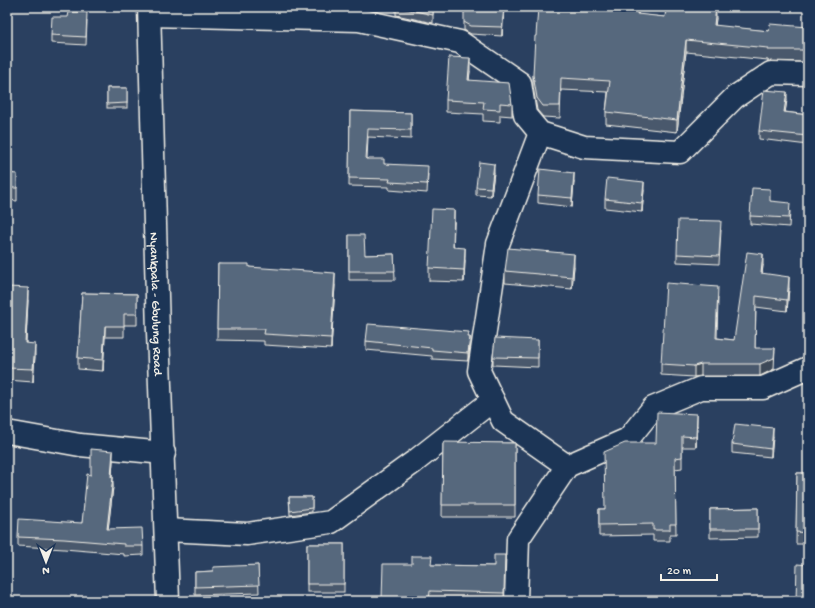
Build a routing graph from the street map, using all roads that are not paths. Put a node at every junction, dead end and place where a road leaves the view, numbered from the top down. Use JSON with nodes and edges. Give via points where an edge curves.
{"nodes":[{"id":1,"x":150,"y":11,"type":"edge"},
{"id":2,"x":808,"y":74,"type":"edge"},
{"id":3,"x":540,"y":133,"type":"junction"},
{"id":4,"x":808,"y":368,"type":"edge"},
{"id":5,"x":493,"y":400,"type":"junction"},
{"id":6,"x":7,"y":432,"type":"edge"},
{"id":7,"x":164,"y":453,"type":"junction"},
{"id":8,"x":567,"y":466,"type":"junction"},
{"id":9,"x":166,"y":530,"type":"junction"},
{"id":10,"x":168,"y":601,"type":"edge"},
{"id":11,"x":516,"y":601,"type":"edge"}],
"edges":[{"from":1,"to":3,"type":"street","via":[[359,20],[460,42],[520,83],[525,115]]},
{"from":1,"to":7,"type":"street","name":"Nyankpala - Gbulung Road","via":[[158,332]]},
{"from":2,"to":3,"type":"street","via":[[770,73],[735,97],[680,152],[584,147]]},
{"from":3,"to":5,"type":"street","via":[[498,244],[479,371]]},
{"from":4,"to":8,"type":"street","via":[[763,388],[701,388],[653,408],[628,439]]},
{"from":5,"to":8,"type":"street","via":[[503,421]]},
{"from":5,"to":9,"type":"street","via":[[414,462],[331,522],[247,534]]},
{"from":6,"to":7,"type":"street","via":[[80,445]]},
{"from":7,"to":9,"type":"street","name":"Nyankpala - Gbulung Road"},
{"from":8,"to":11,"type":"street","via":[[518,539]]},
{"from":9,"to":10,"type":"street","name":"Nyankpala - Gbulung Road"}]}
